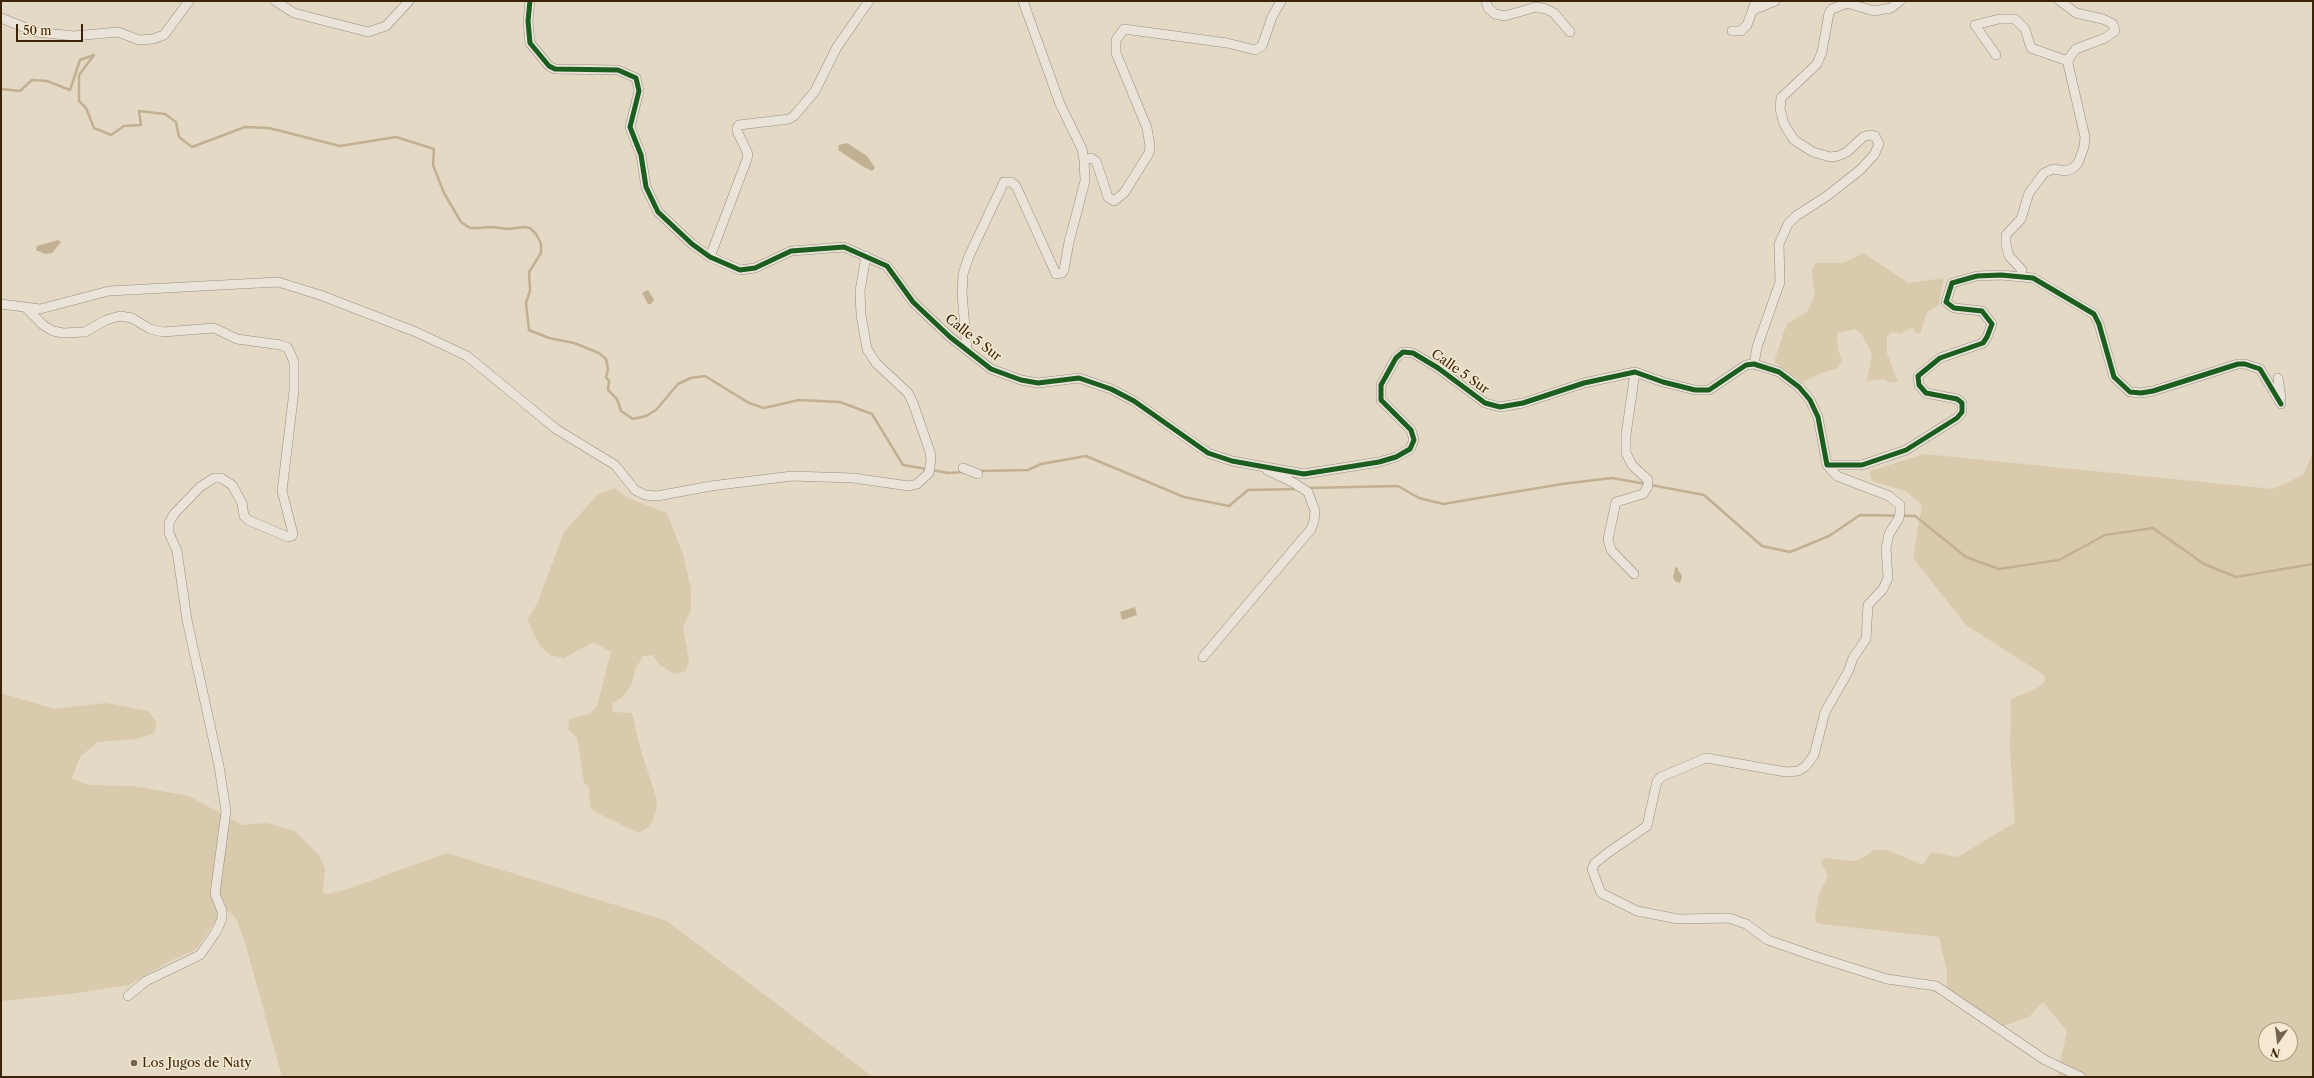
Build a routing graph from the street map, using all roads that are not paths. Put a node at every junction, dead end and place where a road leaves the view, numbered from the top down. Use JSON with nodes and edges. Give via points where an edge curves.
{"nodes":[{"id":1,"x":189,"y":1,"type":"edge"},
{"id":2,"x":275,"y":1,"type":"edge"},
{"id":3,"x":409,"y":1,"type":"edge"},
{"id":4,"x":530,"y":1,"type":"edge"},
{"id":5,"x":869,"y":1,"type":"edge"},
{"id":6,"x":1023,"y":1,"type":"edge"},
{"id":7,"x":1281,"y":1,"type":"edge"},
{"id":8,"x":1486,"y":1,"type":"edge"},
{"id":9,"x":1775,"y":1,"type":"edge"},
{"id":10,"x":2060,"y":1,"type":"edge"},
{"id":11,"x":1895,"y":2,"type":"edge"},
{"id":12,"x":1755,"y":5,"type":"edge"},
{"id":13,"x":1,"y":18,"type":"edge"},
{"id":14,"x":1732,"y":31,"type":"dead end"},
{"id":15,"x":1570,"y":32,"type":"dead end"},
{"id":16,"x":1996,"y":55,"type":"dead end"},
{"id":17,"x":2068,"y":61,"type":"junction"},
{"id":18,"x":1084,"y":160,"type":"junction"},
{"id":19,"x":866,"y":256,"type":"junction"},
{"id":20,"x":710,"y":257,"type":"junction"},
{"id":21,"x":2020,"y":276,"type":"junction"},
{"id":22,"x":1,"y":304,"type":"edge"},
{"id":23,"x":26,"y":308,"type":"junction"},
{"id":24,"x":967,"y":350,"type":"junction"},
{"id":25,"x":1754,"y":364,"type":"junction"},
{"id":26,"x":1635,"y":372,"type":"junction"},
{"id":27,"x":2278,"y":378,"type":"dead end"},
{"id":28,"x":1827,"y":465,"type":"junction"},
{"id":29,"x":1261,"y":467,"type":"junction"},
{"id":30,"x":963,"y":468,"type":"dead end"},
{"id":31,"x":978,"y":474,"type":"dead end"},
{"id":32,"x":1634,"y":574,"type":"dead end"},
{"id":33,"x":1203,"y":656,"type":"dead end"},
{"id":34,"x":128,"y":996,"type":"dead end"},
{"id":35,"x":2081,"y":1077,"type":"edge"}],
"edges":[{"from":1,"to":13,"type":"street","via":[[164,35],[153,39],[139,40],[118,32],[74,36],[36,32]]},
{"from":2,"to":3,"type":"street","via":[[294,13],[368,32],[386,26]]},
{"from":4,"to":20,"type":"street","name":"Calle 5 Sur","via":[[530,43],[550,66],[555,69],[618,70],[636,78],[639,91],[630,127],[640,155],[646,186],[658,212]]},
{"from":5,"to":20,"type":"street","via":[[837,47],[815,91],[794,116],[789,119],[739,125],[737,128],[748,154],[747,159]]},
{"from":6,"to":18,"type":"street","via":[[1044,62]]},
{"from":7,"to":18,"type":"street","via":[[1272,17],[1262,46],[1255,50],[1227,43],[1124,29],[1116,40],[1116,53],[1147,128],[1149,152],[1124,193],[1114,201],[1108,197],[1096,161],[1091,158]]},
{"from":8,"to":15,"type":"street","via":[[1488,8],[1495,14],[1505,16],[1536,7],[1546,8],[1554,13]]},
{"from":9,"to":12,"type":"street"},
{"from":10,"to":17,"type":"street","via":[[2070,10],[2103,19],[2113,24],[2116,29],[2114,34],[2076,49]]},
{"from":11,"to":25,"type":"street","via":[[1891,8],[1874,11],[1847,4],[1832,9],[1817,64],[1781,98],[1780,109],[1784,124],[1794,140],[1813,152],[1830,157],[1838,156],[1847,152],[1863,137],[1870,135],[1875,136],[1879,144],[1874,156],[1860,170],[1788,224],[1779,244],[1780,282],[1757,347]]},
{"from":12,"to":14,"type":"street","via":[[1747,25],[1741,31]]},
{"from":16,"to":17,"type":"street","via":[[1975,25],[1999,19],[2015,19],[2026,29],[2031,48]]},
{"from":17,"to":21,"type":"street","via":[[2084,147],[2078,163],[2073,168],[2053,169],[2044,173],[2029,193],[2020,219],[2006,235],[2009,256],[2022,270]]},
{"from":18,"to":24,"type":"street","via":[[1085,181],[1062,274],[1056,274],[1016,186],[1004,182],[963,274],[962,294]]},
{"from":19,"to":20,"type":"street","name":"Calle 5 Sur","via":[[844,247],[806,249],[791,251],[754,268],[740,270]]},
{"from":19,"to":23,"type":"street","via":[[860,291],[867,349],[876,363],[908,393],[930,452],[930,471],[917,484],[909,486],[853,478],[792,476],[727,483],[657,496],[645,495],[635,490],[615,465],[556,429],[467,356],[416,332],[285,284],[270,282],[109,291],[58,306]]},
{"from":19,"to":24,"type":"street","name":"Calle 5 Sur","via":[[887,266],[913,302]]},
{"from":21,"to":27,"type":"street","via":[[2033,278],[2050,286],[2094,314],[2114,377],[2130,392],[2141,394],[2245,364],[2260,369],[2281,404]]},
{"from":21,"to":28,"type":"street","via":[[1977,276],[1952,283],[1946,302],[1954,308],[1982,311],[1992,324],[1983,343],[1940,358],[1918,376],[1919,385],[1926,393],[1957,399],[1962,403],[1962,412],[1957,418],[1906,450],[1862,465]]},
{"from":22,"to":23,"type":"street"},
{"from":23,"to":34,"type":"street","via":[[44,325],[53,331],[63,333],[85,332],[106,320],[120,316],[132,318],[150,329],[162,332],[214,328],[237,339],[281,345],[288,348],[294,362],[294,391],[282,491],[292,536],[288,537],[248,520],[232,485],[221,478],[214,478],[200,487],[174,514],[169,523],[224,796],[226,811],[215,894],[222,919],[200,955],[146,981]]},
{"from":24,"to":29,"type":"street","name":"Calle 5 Sur","via":[[991,369],[1021,380],[1038,382],[1079,378],[1111,389],[1134,401],[1208,453]]},
{"from":25,"to":26,"type":"street","via":[[1746,365],[1709,390],[1699,391]]},
{"from":25,"to":28,"type":"street","via":[[1779,372],[1799,387],[1810,400],[1818,417]]},
{"from":26,"to":29,"type":"street","name":"Calle 5 Sur","via":[[1584,383],[1523,403],[1500,407],[1485,404],[1438,368],[1413,353],[1403,352],[1396,358],[1381,385],[1381,400],[1411,430],[1414,440],[1410,449],[1379,462],[1304,474]]},
{"from":26,"to":32,"type":"street","via":[[1626,453],[1632,465],[1648,483],[1644,494],[1616,502],[1608,539],[1611,550]]},
{"from":28,"to":35,"type":"street","via":[[1837,476],[1889,496],[1900,505],[1899,515],[1889,534],[1886,548],[1888,578],[1883,589],[1868,605],[1866,639],[1824,712],[1814,755],[1806,766],[1798,771],[1786,772],[1706,758],[1677,769],[1657,781],[1647,826],[1609,852],[1595,863],[1592,869],[1601,894],[1637,911],[1678,919],[1729,918],[1746,924],[1768,940],[1817,957],[1887,979],[1936,986],[2045,1060]]},
{"from":29,"to":33,"type":"street","via":[[1308,492],[1315,511],[1311,529]]},
{"from":30,"to":31,"type":"street"}]}
